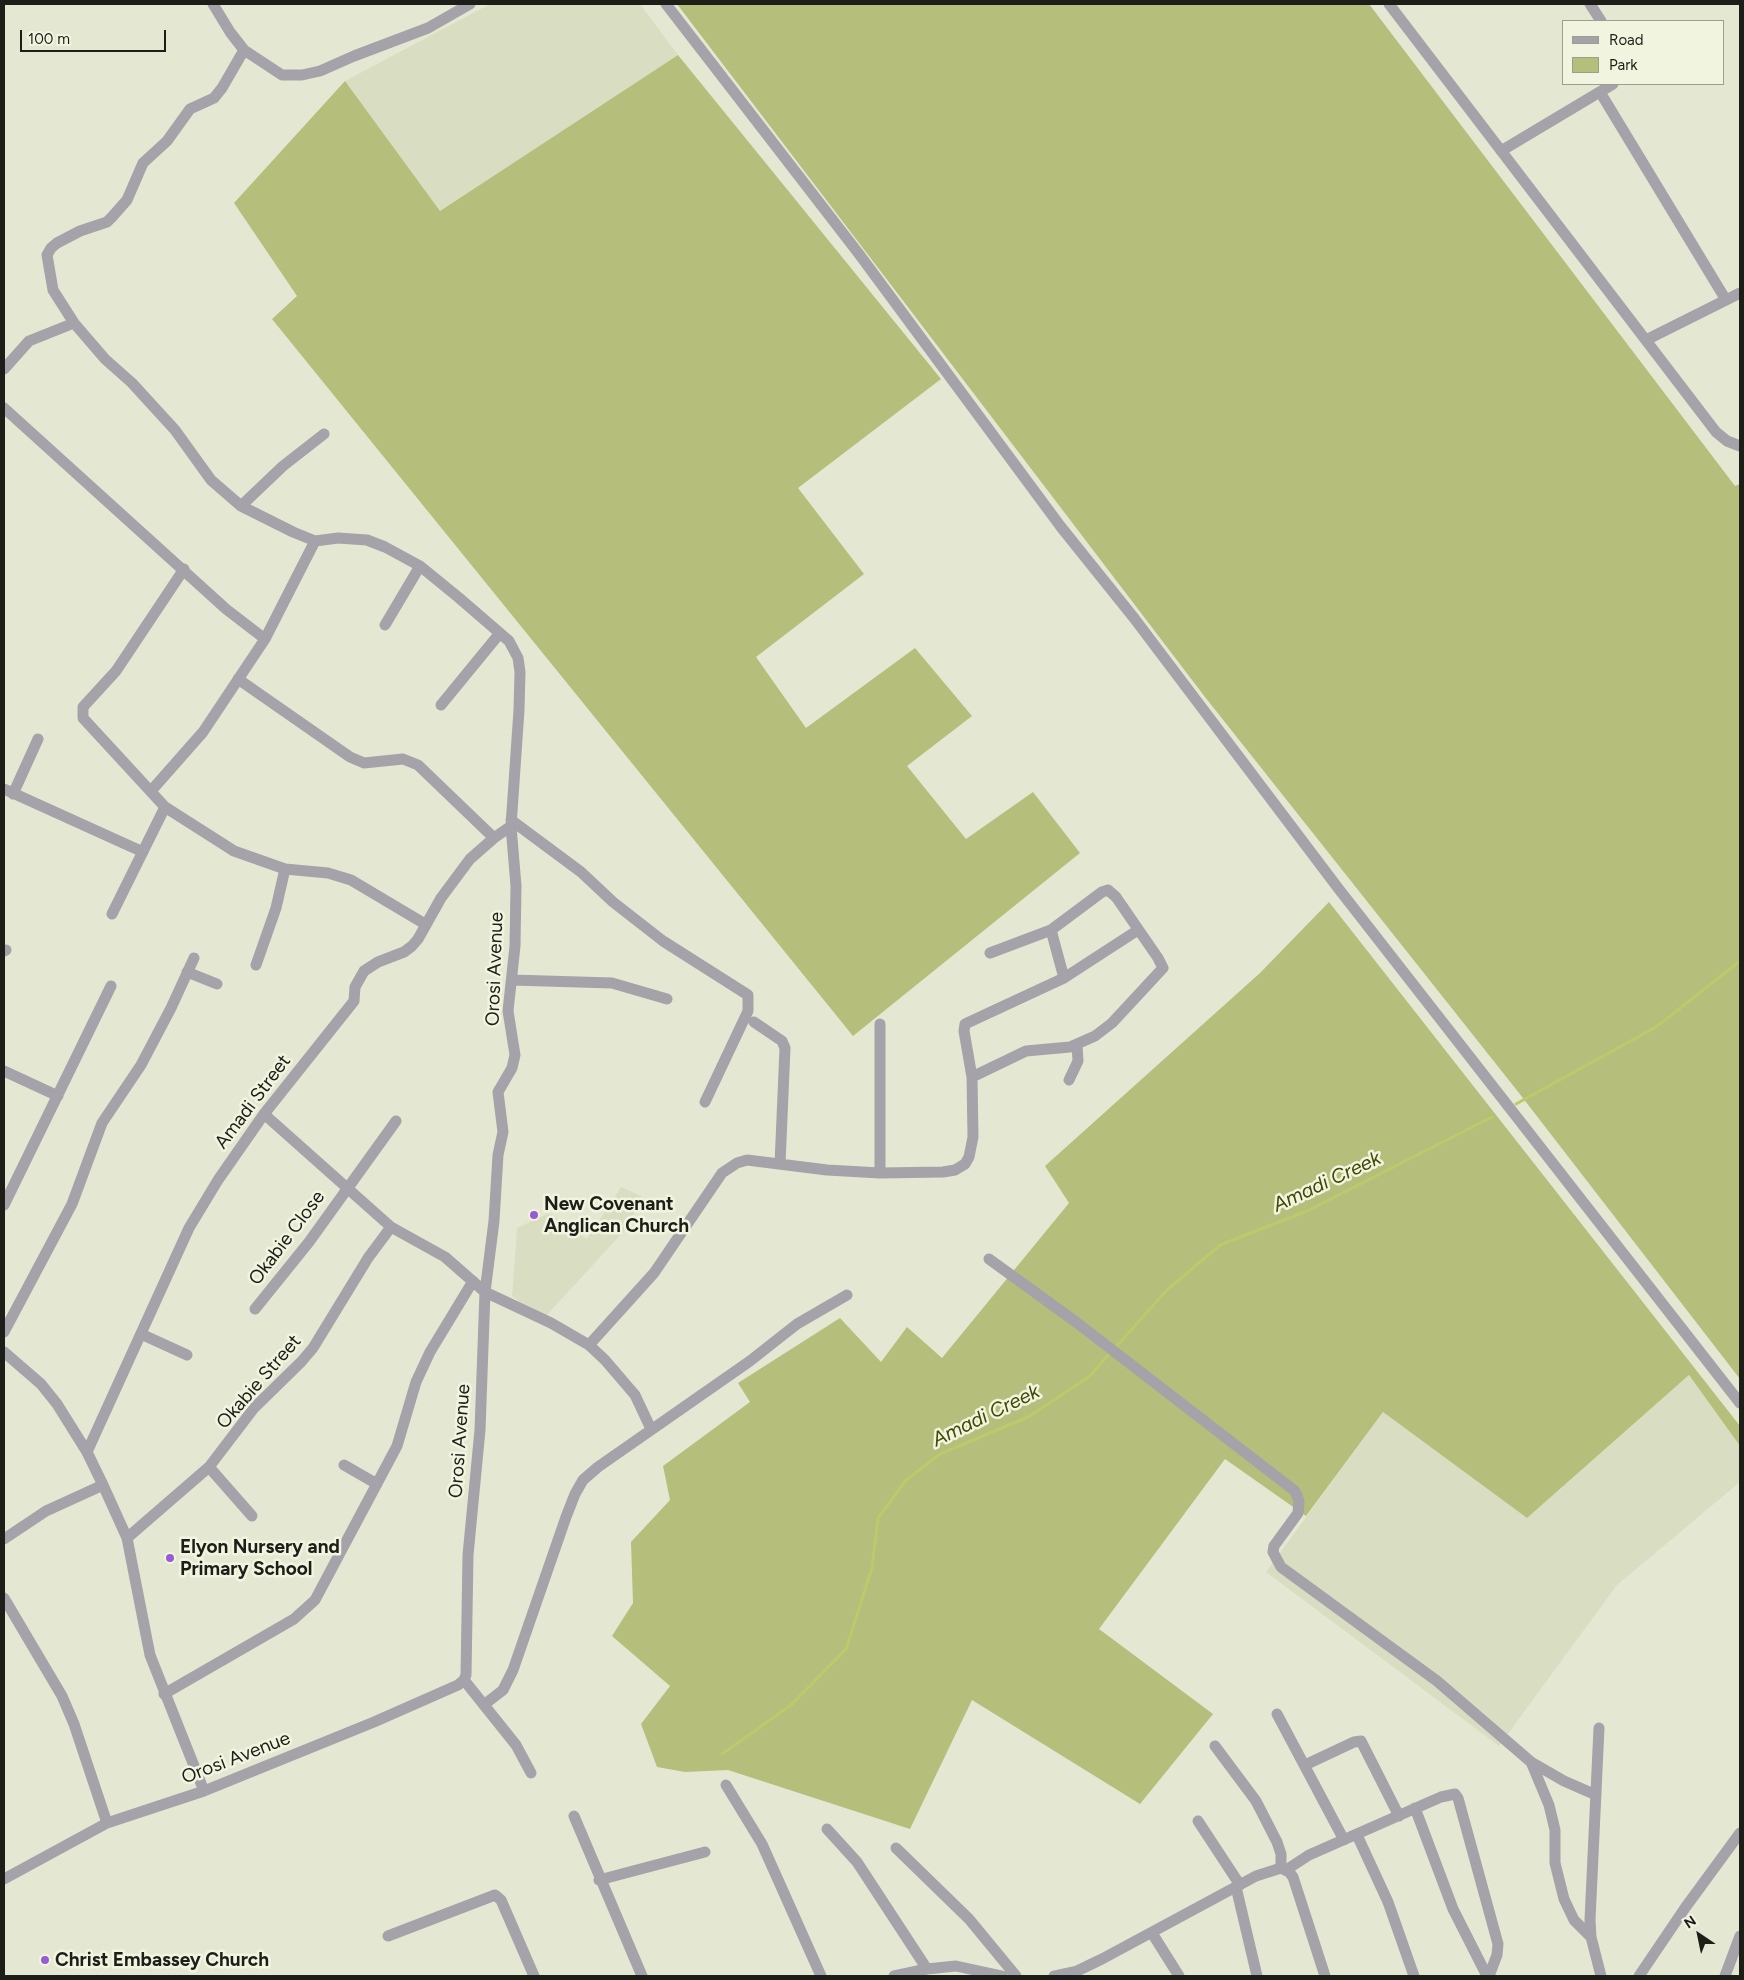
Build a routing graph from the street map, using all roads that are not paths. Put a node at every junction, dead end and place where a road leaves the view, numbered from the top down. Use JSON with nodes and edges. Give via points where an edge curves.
{"nodes":[{"id":1,"x":213,"y":4,"type":"edge"},
{"id":2,"x":470,"y":4,"type":"edge"},
{"id":3,"x":666,"y":4,"type":"edge"},
{"id":4,"x":1389,"y":4,"type":"edge"},
{"id":5,"x":1593,"y":6,"type":"edge"},
{"id":6,"x":1600,"y":20,"type":"edge"},
{"id":7,"x":244,"y":50,"type":"junction"},
{"id":8,"x":1612,"y":85,"type":"edge"},
{"id":9,"x":1600,"y":92,"type":"junction"},
{"id":10,"x":1501,"y":151,"type":"junction"},
{"id":11,"x":1740,"y":293,"type":"edge"},
{"id":12,"x":1726,"y":300,"type":"junction"},
{"id":13,"x":74,"y":323,"type":"junction"},
{"id":14,"x":1646,"y":340,"type":"junction"},
{"id":15,"x":4,"y":369,"type":"edge"},
{"id":16,"x":4,"y":408,"type":"edge"},
{"id":17,"x":324,"y":434,"type":"dead end"},
{"id":18,"x":1740,"y":446,"type":"edge"},
{"id":19,"x":241,"y":506,"type":"junction"},
{"id":20,"x":315,"y":541,"type":"junction"},
{"id":21,"x":420,"y":566,"type":"junction"},
{"id":22,"x":184,"y":569,"type":"junction"},
{"id":23,"x":385,"y":625,"type":"dead end"},
{"id":24,"x":500,"y":633,"type":"junction"},
{"id":25,"x":265,"y":639,"type":"junction"},
{"id":26,"x":238,"y":679,"type":"junction"},
{"id":27,"x":441,"y":704,"type":"dead end"},
{"id":28,"x":38,"y":739,"type":"dead end"},
{"id":29,"x":151,"y":791,"type":"junction"},
{"id":30,"x":8,"y":792,"type":"edge"},
{"id":31,"x":165,"y":807,"type":"junction"},
{"id":32,"x":511,"y":823,"type":"junction"},
{"id":33,"x":494,"y":838,"type":"junction"},
{"id":34,"x":143,"y":852,"type":"junction"},
{"id":35,"x":285,"y":868,"type":"junction"},
{"id":36,"x":112,"y":914,"type":"dead end"},
{"id":37,"x":425,"y":924,"type":"junction"},
{"id":38,"x":1051,"y":930,"type":"junction"},
{"id":39,"x":1138,"y":930,"type":"junction"},
{"id":40,"x":990,"y":953,"type":"dead end"},
{"id":41,"x":194,"y":958,"type":"dead end"},
{"id":42,"x":256,"y":966,"type":"dead end"},
{"id":43,"x":187,"y":972,"type":"junction"},
{"id":44,"x":1064,"y":978,"type":"junction"},
{"id":45,"x":512,"y":980,"type":"junction"},
{"id":46,"x":217,"y":984,"type":"dead end"},
{"id":47,"x":111,"y":986,"type":"dead end"},
{"id":48,"x":667,"y":999,"type":"dead end"},
{"id":49,"x":754,"y":1022,"type":"dead end"},
{"id":50,"x":880,"y":1024,"type":"dead end"},
{"id":51,"x":1077,"y":1045,"type":"junction"},
{"id":52,"x":4,"y":1071,"type":"edge"},
{"id":53,"x":972,"y":1077,"type":"junction"},
{"id":54,"x":1069,"y":1080,"type":"dead end"},
{"id":55,"x":58,"y":1096,"type":"junction"},
{"id":56,"x":705,"y":1102,"type":"dead end"},
{"id":57,"x":264,"y":1114,"type":"junction"},
{"id":58,"x":396,"y":1121,"type":"dead end"},
{"id":59,"x":780,"y":1164,"type":"junction"},
{"id":60,"x":880,"y":1173,"type":"junction"},
{"id":61,"x":9,"y":1178,"type":"edge"},
{"id":62,"x":347,"y":1189,"type":"junction"},
{"id":63,"x":4,"y":1205,"type":"edge"},
{"id":64,"x":391,"y":1227,"type":"junction"},
{"id":65,"x":989,"y":1259,"type":"dead end"},
{"id":66,"x":473,"y":1281,"type":"junction"},
{"id":67,"x":485,"y":1292,"type":"junction"},
{"id":68,"x":847,"y":1295,"type":"dead end"},
{"id":69,"x":255,"y":1309,"type":"dead end"},
{"id":70,"x":4,"y":1332,"type":"edge"},
{"id":71,"x":141,"y":1334,"type":"junction"},
{"id":72,"x":589,"y":1345,"type":"junction"},
{"id":73,"x":4,"y":1352,"type":"edge"},
{"id":74,"x":187,"y":1356,"type":"dead end"},
{"id":75,"x":1740,"y":1403,"type":"edge"},
{"id":76,"x":650,"y":1429,"type":"junction"},
{"id":77,"x":87,"y":1452,"type":"junction"},
{"id":78,"x":344,"y":1465,"type":"dead end"},
{"id":79,"x":209,"y":1467,"type":"junction"},
{"id":80,"x":377,"y":1484,"type":"junction"},
{"id":81,"x":103,"y":1485,"type":"junction"},
{"id":82,"x":252,"y":1516,"type":"dead end"},
{"id":83,"x":127,"y":1538,"type":"junction"},
{"id":84,"x":4,"y":1539,"type":"edge"},
{"id":85,"x":4,"y":1598,"type":"edge"},
{"id":86,"x":464,"y":1680,"type":"junction"},
{"id":87,"x":164,"y":1694,"type":"junction"},
{"id":88,"x":485,"y":1704,"type":"junction"},
{"id":89,"x":1277,"y":1714,"type":"dead end"},
{"id":90,"x":1599,"y":1728,"type":"dead end"},
{"id":91,"x":1215,"y":1746,"type":"dead end"},
{"id":92,"x":1531,"y":1762,"type":"junction"},
{"id":93,"x":1304,"y":1765,"type":"junction"},
{"id":94,"x":530,"y":1773,"type":"dead end"},
{"id":95,"x":726,"y":1784,"type":"dead end"},
{"id":96,"x":204,"y":1791,"type":"junction"},
{"id":97,"x":1596,"y":1795,"type":"junction"},
{"id":98,"x":1415,"y":1808,"type":"junction"},
{"id":99,"x":574,"y":1816,"type":"dead end"},
{"id":100,"x":1399,"y":1816,"type":"junction"},
{"id":101,"x":1198,"y":1821,"type":"dead end"},
{"id":102,"x":107,"y":1823,"type":"junction"},
{"id":103,"x":826,"y":1829,"type":"dead end"},
{"id":104,"x":1740,"y":1833,"type":"edge"},
{"id":105,"x":1357,"y":1835,"type":"junction"},
{"id":106,"x":1344,"y":1840,"type":"junction"},
{"id":107,"x":896,"y":1848,"type":"dead end"},
{"id":108,"x":705,"y":1852,"type":"dead end"},
{"id":109,"x":1283,"y":1869,"type":"junction"},
{"id":110,"x":4,"y":1879,"type":"edge"},
{"id":111,"x":599,"y":1880,"type":"junction"},
{"id":112,"x":1238,"y":1886,"type":"junction"},
{"id":113,"x":1152,"y":1933,"type":"junction"},
{"id":114,"x":388,"y":1936,"type":"dead end"},
{"id":115,"x":1740,"y":1936,"type":"edge"},
{"id":116,"x":1591,"y":1937,"type":"junction"},
{"id":117,"x":927,"y":1969,"type":"junction"},
{"id":118,"x":534,"y":1976,"type":"edge"},
{"id":119,"x":642,"y":1976,"type":"edge"},
{"id":120,"x":821,"y":1976,"type":"edge"},
{"id":121,"x":894,"y":1976,"type":"edge"},
{"id":122,"x":1002,"y":1976,"type":"edge"},
{"id":123,"x":1016,"y":1976,"type":"edge"},
{"id":124,"x":1054,"y":1976,"type":"edge"},
{"id":125,"x":1179,"y":1976,"type":"edge"},
{"id":126,"x":1257,"y":1976,"type":"edge"},
{"id":127,"x":1325,"y":1976,"type":"edge"},
{"id":128,"x":1414,"y":1976,"type":"edge"},
{"id":129,"x":1488,"y":1976,"type":"edge"},
{"id":130,"x":1601,"y":1976,"type":"edge"},
{"id":131,"x":1639,"y":1976,"type":"edge"},
{"id":132,"x":1725,"y":1976,"type":"edge"}],
"edges":[{"from":1,"to":7,"type":"street"},
{"from":2,"to":7,"type":"street","via":[[428,28],[320,71],[302,75],[282,75]]},
{"from":3,"to":75,"type":"street","via":[[1336,886]]},
{"from":4,"to":10,"type":"street"},
{"from":5,"to":6,"type":"street"},
{"from":7,"to":13,"type":"street","via":[[214,98],[190,109],[167,141],[143,163],[127,200],[112,218],[80,231],[49,251],[54,290]]},
{"from":8,"to":9,"type":"street"},
{"from":9,"to":10,"type":"street"},
{"from":9,"to":12,"type":"street"},
{"from":10,"to":14,"type":"street"},
{"from":11,"to":12,"type":"street"},
{"from":12,"to":14,"type":"street"},
{"from":13,"to":15,"type":"street","via":[[29,342]]},
{"from":13,"to":19,"type":"street","via":[[175,430],[211,480]]},
{"from":14,"to":18,"type":"street","via":[[1716,432]]},
{"from":16,"to":22,"type":"street"},
{"from":17,"to":19,"type":"street","via":[[283,466]]},
{"from":19,"to":20,"type":"street"},
{"from":20,"to":21,"type":"street","name":"Orosi Avenue","via":[[338,538],[367,540]]},
{"from":20,"to":25,"type":"street"},
{"from":21,"to":23,"type":"street"},
{"from":21,"to":24,"type":"street","name":"Orosi Avenue"},
{"from":22,"to":25,"type":"street","via":[[226,609]]},
{"from":22,"to":29,"type":"street","via":[[116,671],[82,712],[83,718]]},
{"from":24,"to":27,"type":"street"},
{"from":24,"to":32,"type":"street","name":"Orosi Avenue","via":[[509,641],[518,658],[520,672]]},
{"from":25,"to":26,"type":"street"},
{"from":26,"to":29,"type":"street","via":[[203,732]]},
{"from":26,"to":33,"type":"street","via":[[350,757],[364,763],[403,759],[418,765]]},
{"from":28,"to":30,"type":"street"},
{"from":29,"to":31,"type":"street"},
{"from":30,"to":34,"type":"street"},
{"from":31,"to":34,"type":"street"},
{"from":31,"to":35,"type":"street","via":[[234,851]]},
{"from":32,"to":33,"type":"street","name":"Amadi Street"},
{"from":32,"to":45,"type":"street","name":"Orosi Avenue","via":[[516,886],[516,946]]},
{"from":32,"to":56,"type":"street","via":[[581,872],[663,941],[748,995],[748,1011]]},
{"from":33,"to":37,"type":"street","name":"Amadi Street","via":[[465,867]]},
{"from":34,"to":36,"type":"street"},
{"from":35,"to":37,"type":"street","via":[[328,873],[351,880]]},
{"from":35,"to":42,"type":"street","via":[[276,908]]},
{"from":37,"to":57,"type":"street","name":"Amadi Street","via":[[418,939],[404,952],[364,971],[355,987],[354,1001]]},
{"from":38,"to":39,"type":"street","via":[[1108,890]]},
{"from":38,"to":40,"type":"street"},
{"from":38,"to":44,"type":"street"},
{"from":39,"to":44,"type":"street"},
{"from":39,"to":51,"type":"street","via":[[1162,963],[1162,970],[1112,1023]]},
{"from":41,"to":43,"type":"street"},
{"from":43,"to":46,"type":"street"},
{"from":43,"to":70,"type":"street","via":[[141,1065],[102,1122],[72,1204]]},
{"from":44,"to":53,"type":"street","via":[[965,1024]]},
{"from":45,"to":48,"type":"street","via":[[612,983]]},
{"from":45,"to":67,"type":"street","name":"Orosi Avenue","via":[[508,1011],[514,1062],[498,1092],[503,1132]]},
{"from":47,"to":55,"type":"street"},
{"from":49,"to":59,"type":"street","via":[[782,1041],[785,1048]]},
{"from":50,"to":60,"type":"street"},
{"from":51,"to":53,"type":"street","via":[[1026,1051]]},
{"from":51,"to":54,"type":"street","via":[[1078,1061]]},
{"from":52,"to":55,"type":"street"},
{"from":53,"to":60,"type":"street","via":[[973,1138],[965,1164],[943,1172]]},
{"from":55,"to":61,"type":"street"},
{"from":57,"to":62,"type":"street"},
{"from":57,"to":71,"type":"street","name":"Amadi Street","via":[[189,1228]]},
{"from":58,"to":62,"type":"street","name":"Okabie Close"},
{"from":59,"to":60,"type":"street"},
{"from":59,"to":72,"type":"street","via":[[747,1160],[729,1167],[654,1273]]},
{"from":61,"to":63,"type":"street"},
{"from":62,"to":64,"type":"street"},
{"from":62,"to":69,"type":"street","name":"Okabie Close"},
{"from":64,"to":66,"type":"street","via":[[445,1257]]},
{"from":64,"to":79,"type":"street","name":"Okabie Street","via":[[368,1258],[313,1348],[254,1408]]},
{"from":65,"to":92,"type":"street","via":[[1295,1491],[1299,1501],[1298,1513],[1273,1552],[1281,1567],[1437,1681]]},
{"from":66,"to":67,"type":"street"},
{"from":66,"to":80,"type":"street","via":[[430,1352],[416,1382],[397,1446]]},
{"from":67,"to":72,"type":"street"},
{"from":67,"to":86,"type":"street","name":"Orosi Avenue","via":[[480,1430],[468,1555]]},
{"from":68,"to":76,"type":"street","via":[[797,1324],[750,1361]]},
{"from":71,"to":74,"type":"street"},
{"from":71,"to":77,"type":"street","name":"Amadi Street"},
{"from":72,"to":76,"type":"street","via":[[635,1395]]},
{"from":73,"to":77,"type":"street","via":[[41,1384]]},
{"from":76,"to":88,"type":"street","via":[[583,1480],[575,1494],[513,1670],[503,1690]]},
{"from":77,"to":81,"type":"street"},
{"from":78,"to":80,"type":"street"},
{"from":79,"to":82,"type":"street"},
{"from":79,"to":83,"type":"street","name":"Okabie Street"},
{"from":80,"to":87,"type":"street","via":[[315,1600],[305,1611]]},
{"from":81,"to":83,"type":"street"},
{"from":81,"to":84,"type":"street","via":[[46,1511]]},
{"from":83,"to":87,"type":"street","via":[[150,1655]]},
{"from":85,"to":102,"type":"street","via":[[62,1696]]},
{"from":86,"to":88,"type":"street"},
{"from":86,"to":96,"type":"street","name":"Orosi Avenue","via":[[374,1722]]},
{"from":87,"to":96,"type":"street"},
{"from":88,"to":94,"type":"street","via":[[516,1745]]},
{"from":89,"to":93,"type":"street"},
{"from":90,"to":97,"type":"street"},
{"from":91,"to":109,"type":"street","via":[[1256,1801],[1278,1842]]},
{"from":92,"to":97,"type":"street"},
{"from":92,"to":116,"type":"street","via":[[1551,1813],[1555,1830],[1555,1863],[1564,1899],[1574,1920]]},
{"from":93,"to":100,"type":"street","via":[[1360,1741]]},
{"from":93,"to":106,"type":"street"},
{"from":95,"to":120,"type":"street","via":[[762,1844]]},
{"from":96,"to":102,"type":"street","name":"Orosi Avenue"},
{"from":97,"to":116,"type":"street"},
{"from":98,"to":100,"type":"street"},
{"from":98,"to":129,"type":"street","via":[[1454,1909]]},
{"from":98,"to":129,"type":"street","via":[[1448,1795],[1455,1794],[1458,1798],[1498,1944]]},
{"from":99,"to":111,"type":"street"},
{"from":100,"to":105,"type":"street"},
{"from":101,"to":112,"type":"street"},
{"from":102,"to":110,"type":"street","name":"Orosi Avenue"},
{"from":103,"to":117,"type":"street","via":[[857,1862]]},
{"from":104,"to":131,"type":"street"},
{"from":105,"to":106,"type":"street"},
{"from":105,"to":128,"type":"street","via":[[1388,1902]]},
{"from":106,"to":109,"type":"street"},
{"from":107,"to":123,"type":"street","via":[[969,1919]]},
{"from":108,"to":111,"type":"street"},
{"from":109,"to":112,"type":"street","via":[[1256,1876]]},
{"from":109,"to":127,"type":"street","via":[[1293,1877]]},
{"from":111,"to":119,"type":"street"},
{"from":112,"to":113,"type":"street"},
{"from":112,"to":126,"type":"street"},
{"from":113,"to":124,"type":"street","via":[[1077,1970]]},
{"from":113,"to":125,"type":"street"},
{"from":114,"to":118,"type":"street","via":[[495,1895],[500,1898]]},
{"from":115,"to":132,"type":"street"},
{"from":116,"to":130,"type":"street"},
{"from":117,"to":121,"type":"street"},
{"from":117,"to":122,"type":"street","via":[[956,1966]]}]}
